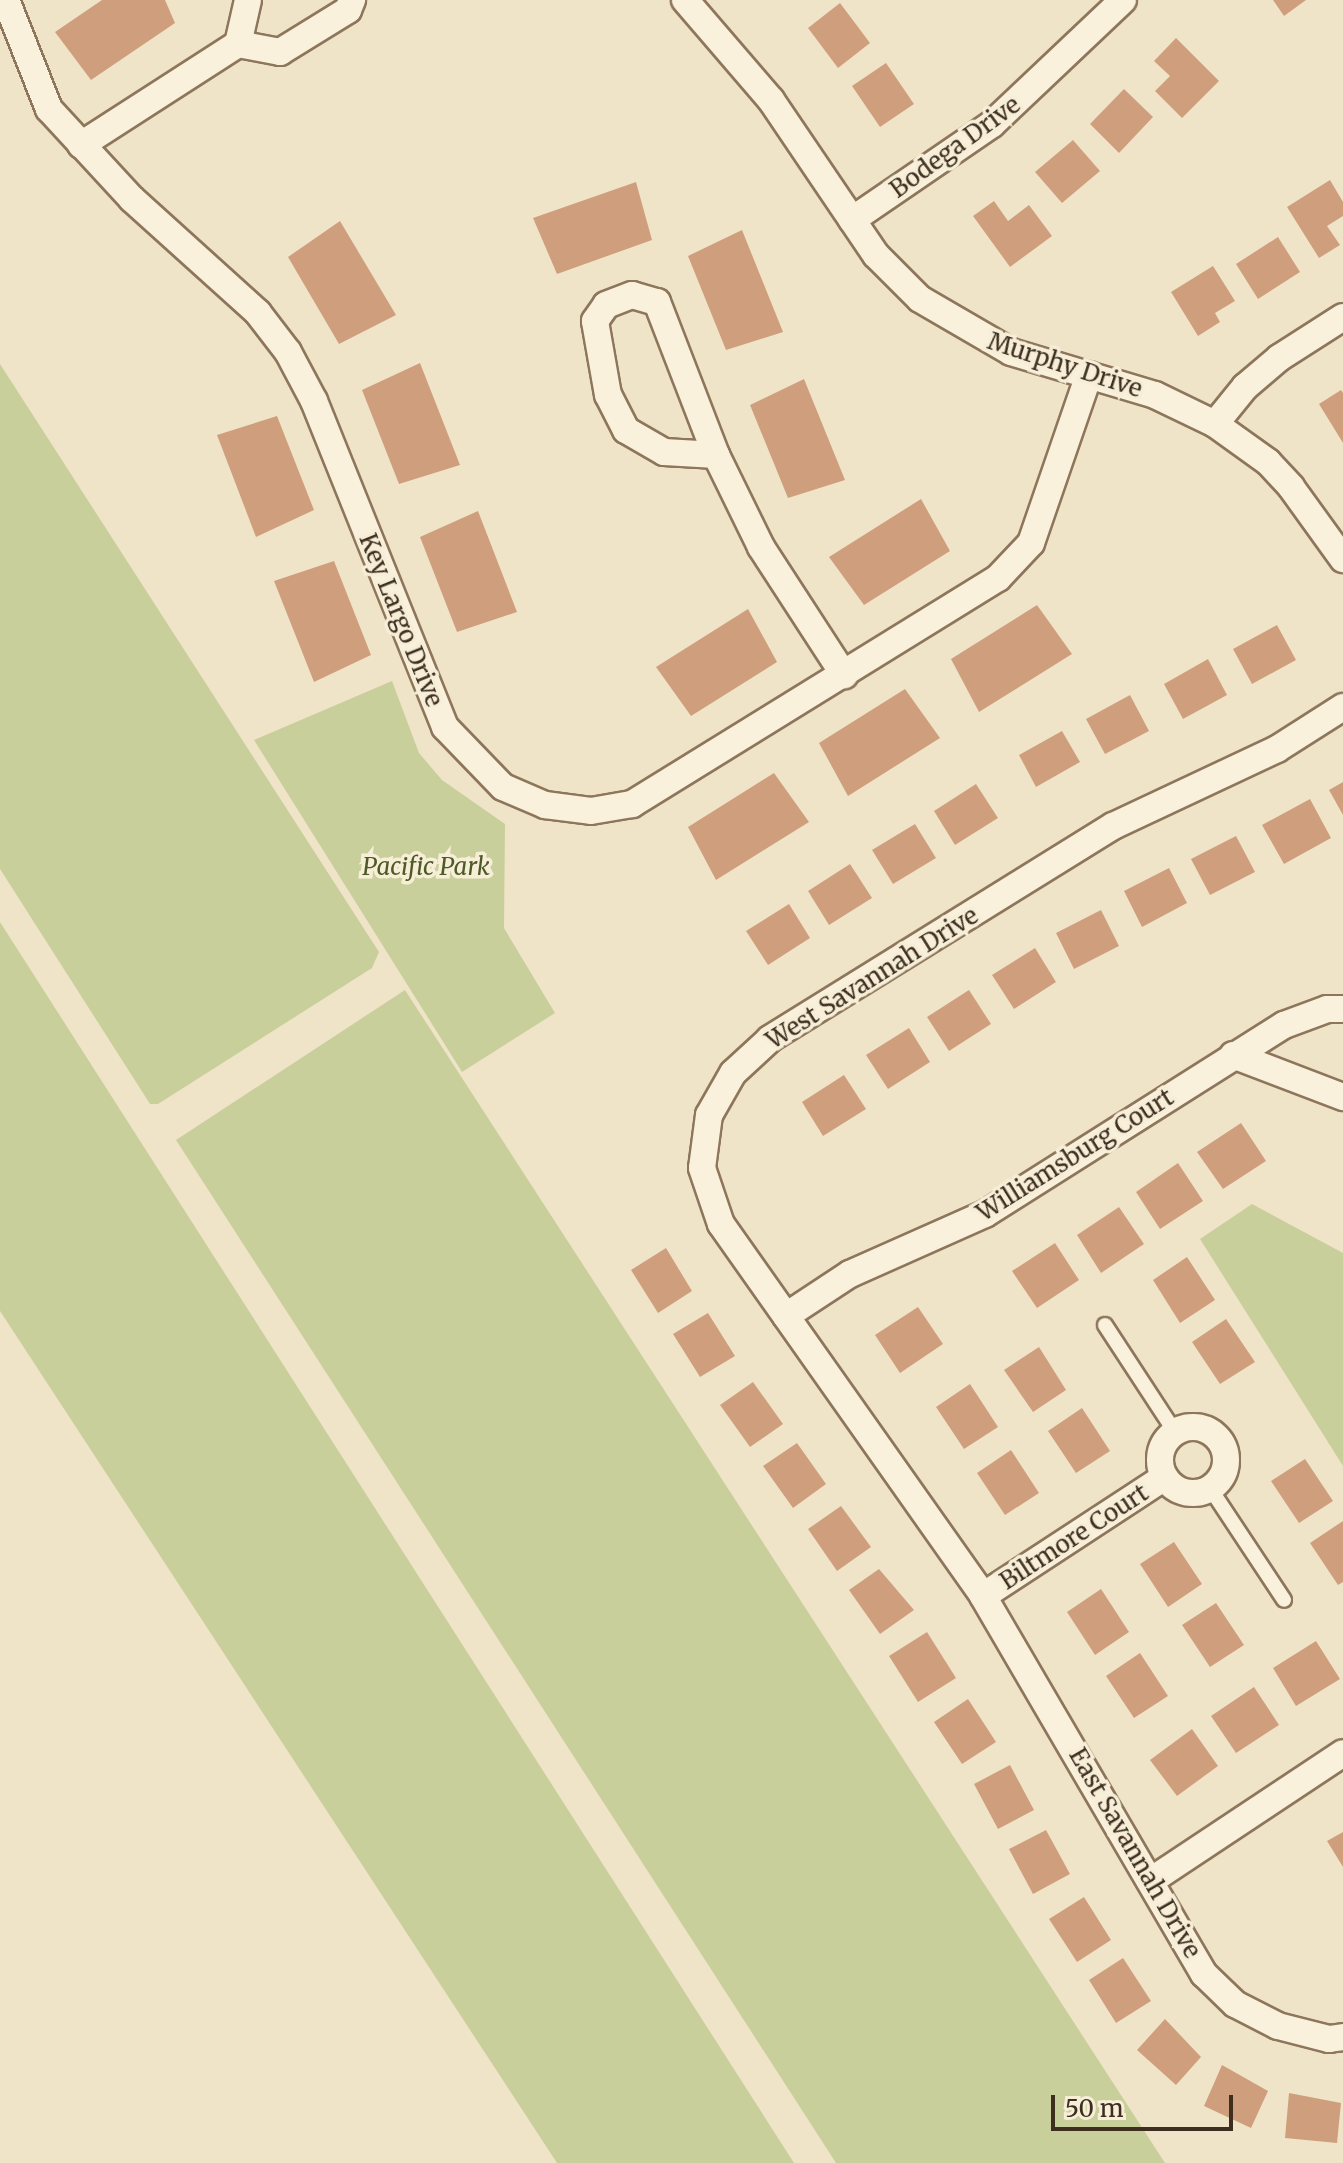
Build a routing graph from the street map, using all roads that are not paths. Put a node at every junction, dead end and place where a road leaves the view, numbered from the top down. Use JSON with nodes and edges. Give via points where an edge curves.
{"nodes":[{"id":1,"x":6,"y":0,"type":"edge"},
{"id":2,"x":248,"y":0,"type":"edge"},
{"id":3,"x":352,"y":0,"type":"edge"},
{"id":4,"x":685,"y":0,"type":"edge"},
{"id":5,"x":1123,"y":0,"type":"edge"},
{"id":6,"x":238,"y":44,"type":"junction"},
{"id":7,"x":81,"y":145,"type":"junction"},
{"id":8,"x":852,"y":220,"type":"junction"},
{"id":9,"x":1343,"y":317,"type":"edge"},
{"id":10,"x":1089,"y":375,"type":"junction"},
{"id":11,"x":1215,"y":424,"type":"junction"},
{"id":12,"x":716,"y":455,"type":"junction"},
{"id":13,"x":1343,"y":559,"type":"edge"},
{"id":14,"x":844,"y":675,"type":"junction"},
{"id":15,"x":1343,"y":707,"type":"edge"},
{"id":16,"x":1343,"y":1009,"type":"edge"},
{"id":17,"x":1233,"y":1055,"type":"junction"},
{"id":18,"x":1343,"y":1097,"type":"edge"},
{"id":19,"x":786,"y":1316,"type":"junction"},
{"id":20,"x":1105,"y":1325,"type":"dead end"},
{"id":21,"x":1175,"y":1432,"type":"junction"},
{"id":22,"x":1165,"y":1477,"type":"junction"},
{"id":23,"x":1210,"y":1488,"type":"junction"},
{"id":24,"x":983,"y":1596,"type":"junction"},
{"id":25,"x":1284,"y":1600,"type":"dead end"},
{"id":26,"x":1343,"y":1753,"type":"edge"},
{"id":27,"x":1152,"y":1880,"type":"junction"},
{"id":28,"x":1343,"y":2037,"type":"edge"}],
"edges":[{"from":1,"to":7,"type":"street","name":"Key Largo Drive","via":[[49,109]]},
{"from":2,"to":6,"type":"street"},
{"from":3,"to":6,"type":"street","via":[[348,10],[280,52]]},
{"from":4,"to":8,"type":"street","name":"Murphy Drive","via":[[771,100]]},
{"from":5,"to":8,"type":"street","name":"Bodega Drive","via":[[992,124]]},
{"from":6,"to":7,"type":"street"},
{"from":7,"to":14,"type":"street","name":"Key Largo Drive","via":[[258,313],[288,352],[314,401],[432,701],[445,727],[503,787],[545,805],[591,811],[632,804]]},
{"from":8,"to":10,"type":"street","name":"Murphy Drive","via":[[890,271],[940,314],[1011,352]]},
{"from":9,"to":11,"type":"street","via":[[1279,358],[1245,387]]},
{"from":10,"to":11,"type":"street","name":"Murphy Drive","via":[[1155,395]]},
{"from":10,"to":14,"type":"street","name":"Key Largo Drive","via":[[1031,543],[998,578]]},
{"from":11,"to":13,"type":"street","name":"Murphy Drive","via":[[1284,478]]},
{"from":12,"to":12,"type":"street","via":[[657,302],[632,295],[606,305],[595,321],[608,395],[626,430],[664,452]]},
{"from":12,"to":14,"type":"street","via":[[761,547]]},
{"from":15,"to":19,"type":"street","name":"West Savannah Drive","via":[[1277,749],[1113,826],[770,1039],[733,1073],[709,1115],[702,1168],[721,1224]]},
{"from":16,"to":17,"type":"street","name":"Williamsburg Court","via":[[1327,1009],[1284,1025]]},
{"from":17,"to":18,"type":"street"},
{"from":17,"to":19,"type":"street","name":"Williamsburg Court","via":[[985,1214],[850,1274]]},
{"from":19,"to":24,"type":"street","name":"West Savannah Drive"},
{"from":20,"to":21,"type":"lane"},
{"from":21,"to":22,"type":"street","name":"Biltmore Court","via":[[1161,1453]]},
{"from":21,"to":23,"type":"street","via":[[1200,1428],[1221,1443],[1225,1468]]},
{"from":22,"to":23,"type":"street","name":"Biltmore Court","via":[[1185,1492]]},
{"from":22,"to":24,"type":"street","name":"Biltmore Court"},
{"from":23,"to":25,"type":"lane"},
{"from":24,"to":27,"type":"street","name":"East Savannah Drive"},
{"from":26,"to":27,"type":"street"},
{"from":27,"to":28,"type":"street","name":"East Savannah Drive","via":[[1204,1974],[1235,2004],[1278,2026],[1329,2039]]}]}
